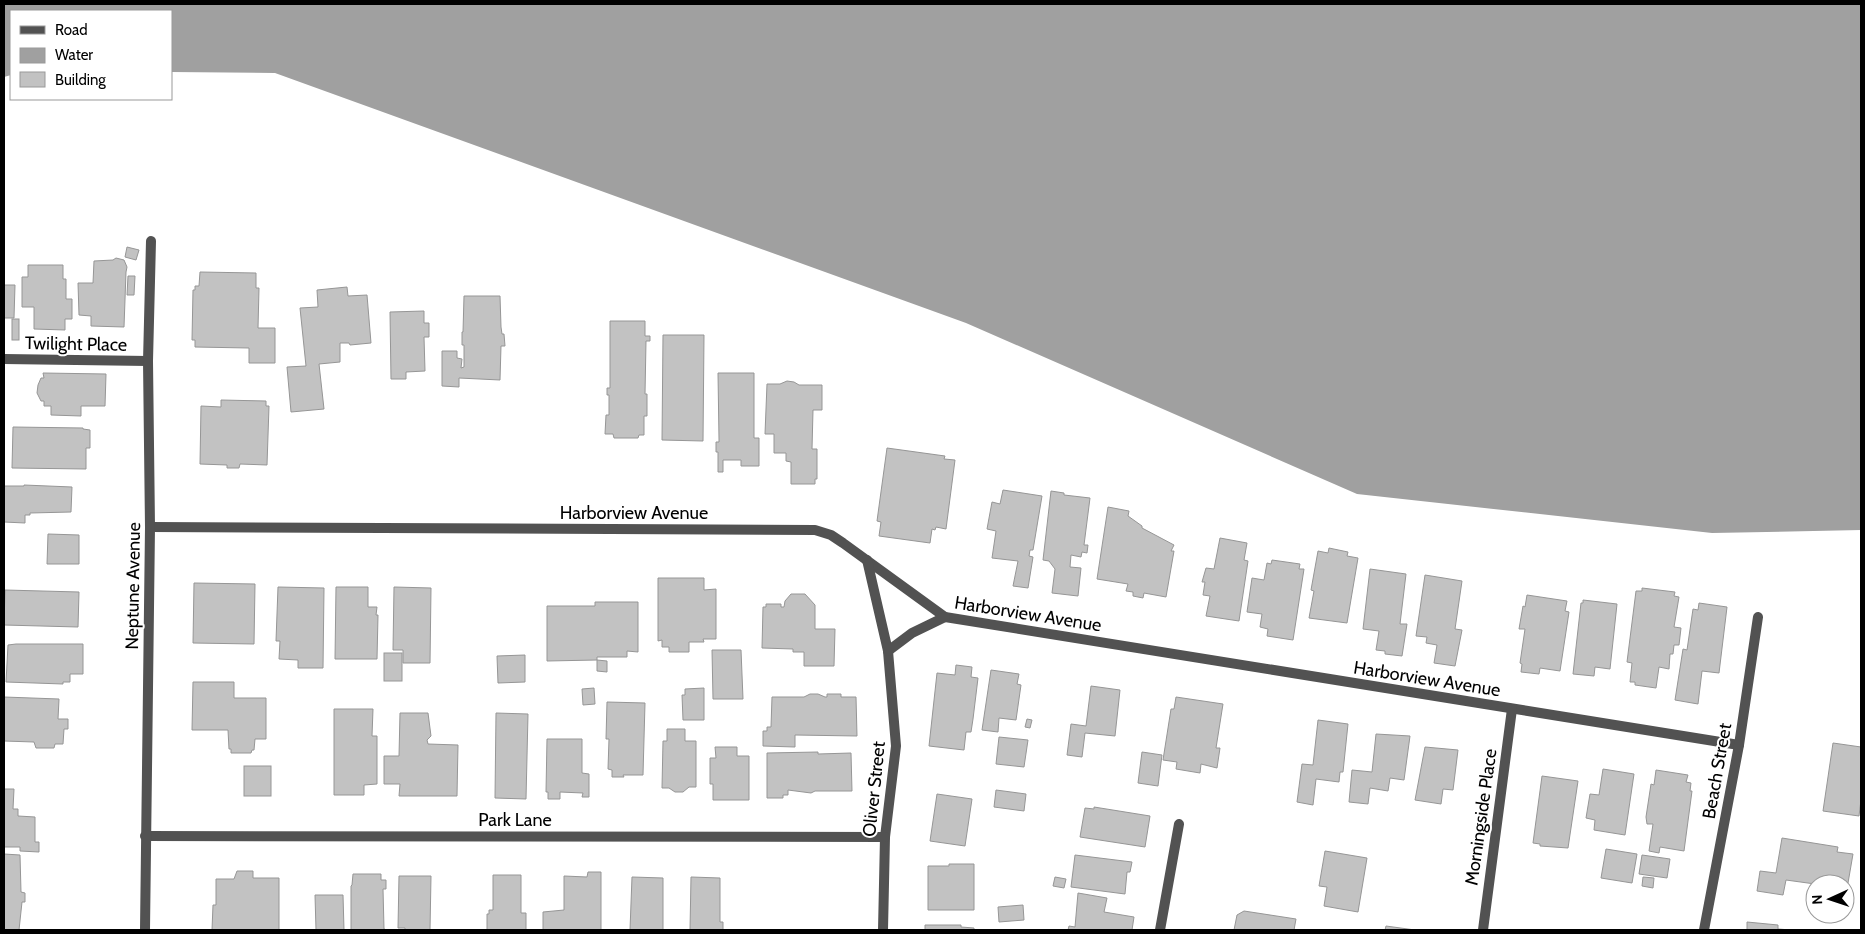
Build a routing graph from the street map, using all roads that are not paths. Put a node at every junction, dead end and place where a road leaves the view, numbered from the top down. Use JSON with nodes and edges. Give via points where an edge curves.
{"nodes":[{"id":1,"x":151,"y":241,"type":"dead end"},
{"id":2,"x":4,"y":359,"type":"edge"},
{"id":3,"x":148,"y":361,"type":"junction"},
{"id":4,"x":150,"y":527,"type":"junction"},
{"id":5,"x":867,"y":560,"type":"junction"},
{"id":6,"x":945,"y":617,"type":"junction"},
{"id":7,"x":1758,"y":617,"type":"dead end"},
{"id":8,"x":888,"y":651,"type":"junction"},
{"id":9,"x":1512,"y":709,"type":"junction"},
{"id":10,"x":1739,"y":745,"type":"junction"},
{"id":11,"x":1179,"y":824,"type":"dead end"},
{"id":12,"x":145,"y":836,"type":"junction"},
{"id":13,"x":884,"y":838,"type":"junction"},
{"id":14,"x":145,"y":930,"type":"edge"},
{"id":15,"x":883,"y":930,"type":"edge"},
{"id":16,"x":1160,"y":930,"type":"edge"},
{"id":17,"x":1483,"y":930,"type":"edge"},
{"id":18,"x":1704,"y":930,"type":"edge"}],
"edges":[{"from":1,"to":3,"type":"street","name":"Neptune Avenue"},
{"from":2,"to":3,"type":"street","name":"Twilight Place"},
{"from":3,"to":4,"type":"street","name":"Neptune Avenue"},
{"from":4,"to":5,"type":"street","name":"Harborview Avenue","via":[[815,530],[831,535]]},
{"from":4,"to":12,"type":"street","name":"Neptune Avenue"},
{"from":5,"to":6,"type":"street","name":"Harborview Avenue"},
{"from":5,"to":8,"type":"street","name":"Oliver Street"},
{"from":6,"to":8,"type":"street","via":[[912,633]]},
{"from":6,"to":9,"type":"street","name":"Harborview Avenue"},
{"from":7,"to":10,"type":"street","name":"Beach Street"},
{"from":8,"to":13,"type":"street","name":"Oliver Street","via":[[896,746]]},
{"from":9,"to":10,"type":"street","name":"Harborview Avenue"},
{"from":9,"to":17,"type":"street","name":"Morningside Place"},
{"from":10,"to":18,"type":"street","name":"Beach Street"},
{"from":11,"to":16,"type":"street"},
{"from":12,"to":13,"type":"street","name":"Park Lane"},
{"from":12,"to":14,"type":"street","name":"Neptune Avenue"},
{"from":13,"to":15,"type":"street","name":"Oliver Street"}]}
